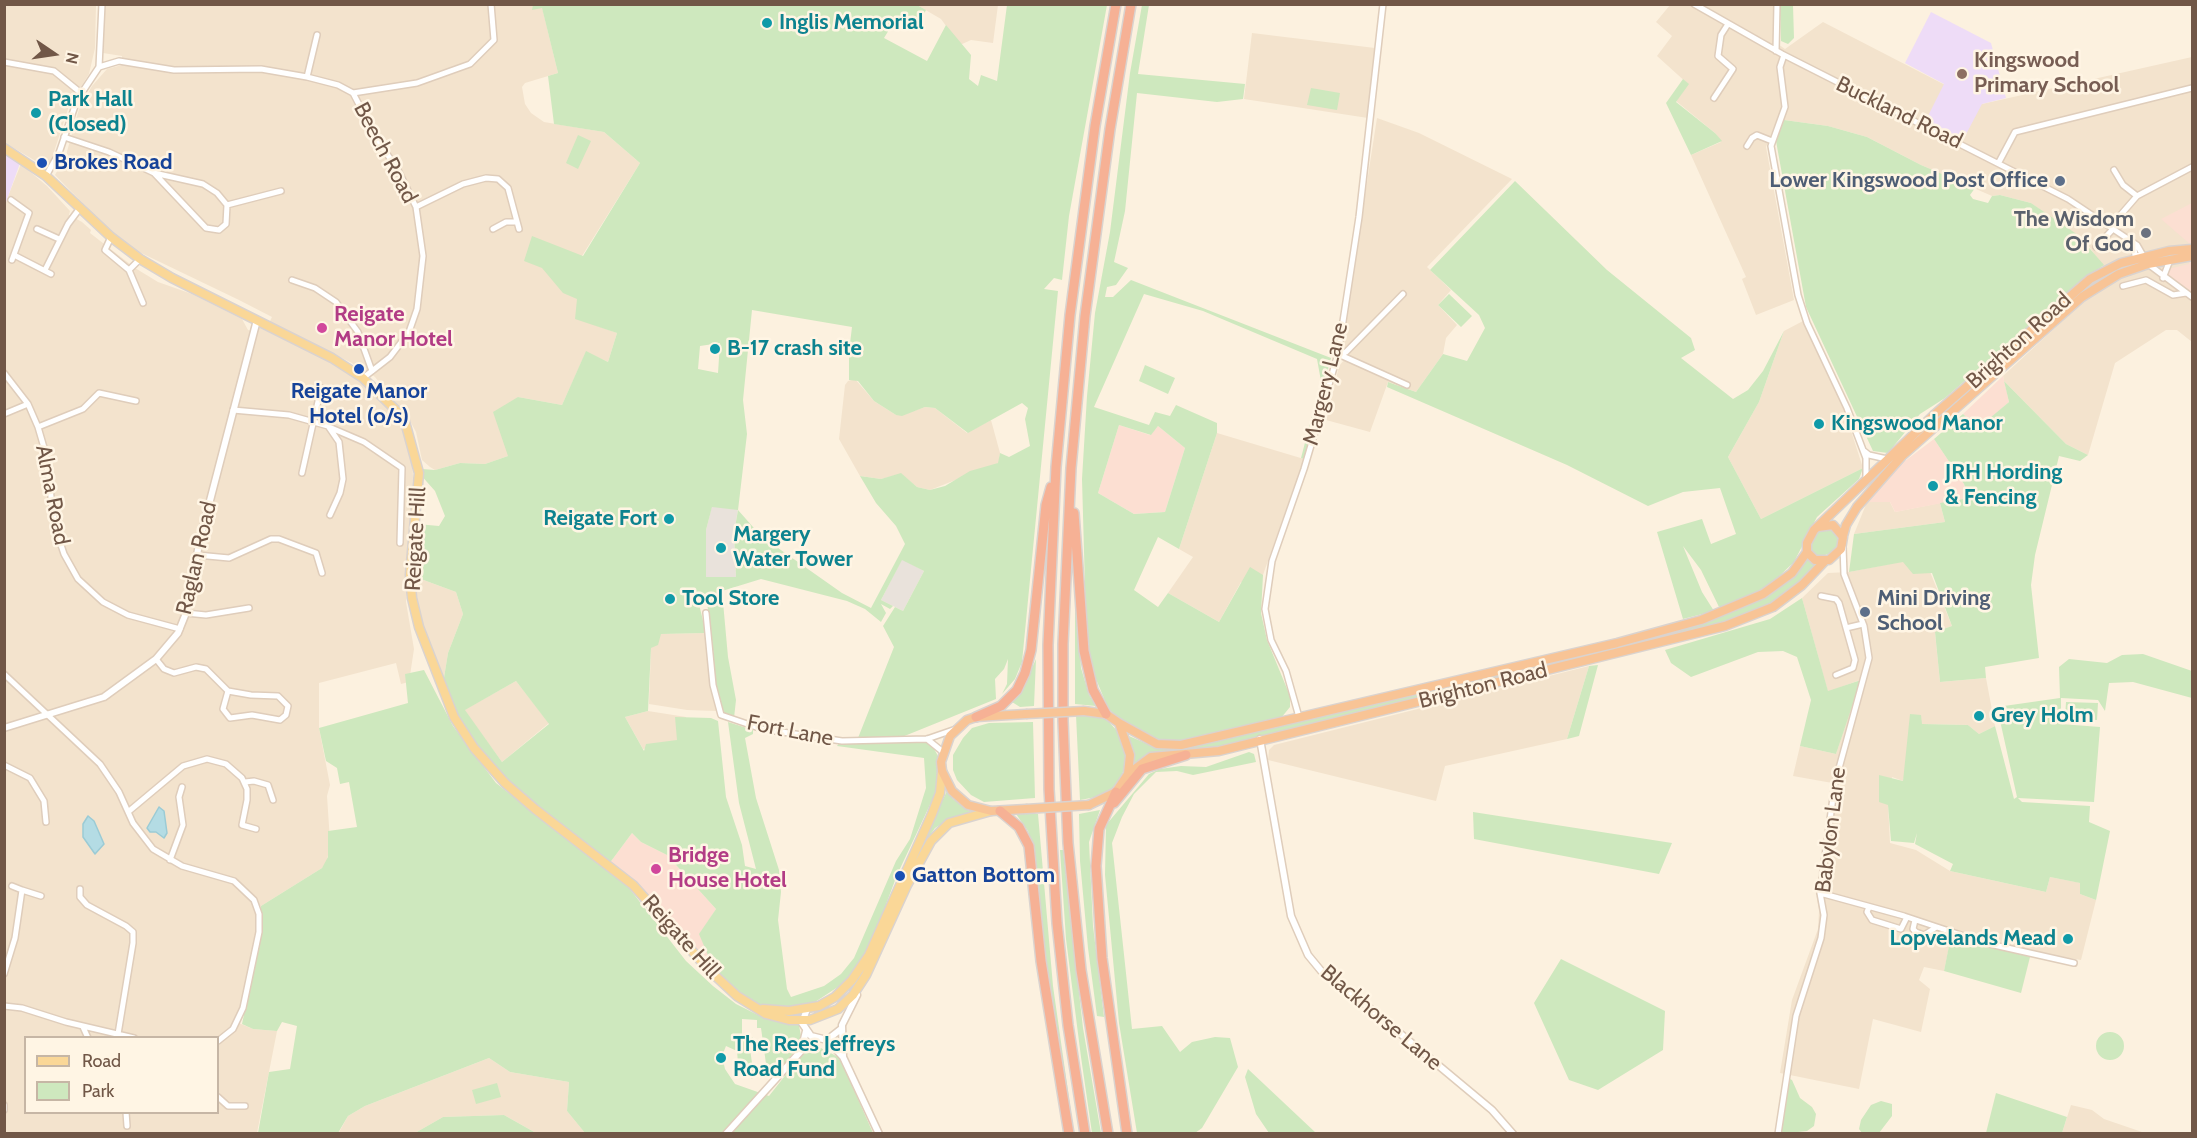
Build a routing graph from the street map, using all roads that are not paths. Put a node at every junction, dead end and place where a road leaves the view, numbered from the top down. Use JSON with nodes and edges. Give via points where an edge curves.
{"nodes":[{"id":1,"x":102,"y":4,"type":"edge"},
{"id":2,"x":491,"y":4,"type":"edge"},
{"id":3,"x":1116,"y":4,"type":"edge"},
{"id":4,"x":1131,"y":4,"type":"edge"},
{"id":5,"x":1383,"y":4,"type":"edge"},
{"id":6,"x":1694,"y":4,"type":"edge"},
{"id":7,"x":1777,"y":4,"type":"edge"},
{"id":8,"x":1728,"y":24,"type":"junction"},
{"id":9,"x":317,"y":35,"type":"dead end"},
{"id":10,"x":1776,"y":51,"type":"junction"},
{"id":11,"x":1784,"y":55,"type":"junction"},
{"id":12,"x":4,"y":62,"type":"edge"},
{"id":13,"x":99,"y":67,"type":"junction"},
{"id":14,"x":308,"y":77,"type":"junction"},
{"id":15,"x":2193,"y":88,"type":"edge"},
{"id":16,"x":81,"y":93,"type":"junction"},
{"id":17,"x":353,"y":93,"type":"junction"},
{"id":18,"x":1714,"y":98,"type":"dead end"},
{"id":19,"x":64,"y":138,"type":"junction"},
{"id":20,"x":1772,"y":141,"type":"junction"},
{"id":21,"x":1747,"y":146,"type":"dead end"},
{"id":22,"x":4,"y":148,"type":"edge"},
{"id":23,"x":1999,"y":162,"type":"junction"},
{"id":24,"x":2193,"y":167,"type":"edge"},
{"id":25,"x":2115,"y":170,"type":"dead end"},
{"id":26,"x":154,"y":172,"type":"junction"},
{"id":27,"x":46,"y":176,"type":"junction"},
{"id":28,"x":281,"y":191,"type":"dead end"},
{"id":29,"x":2137,"y":196,"type":"junction"},
{"id":30,"x":11,"y":200,"type":"dead end"},
{"id":31,"x":227,"y":205,"type":"junction"},
{"id":32,"x":416,"y":207,"type":"junction"},
{"id":33,"x":80,"y":208,"type":"junction"},
{"id":34,"x":517,"y":222,"type":"junction"},
{"id":35,"x":2113,"y":227,"type":"junction"},
{"id":36,"x":37,"y":229,"type":"dead end"},
{"id":37,"x":493,"y":229,"type":"dead end"},
{"id":38,"x":519,"y":230,"type":"dead end"},
{"id":39,"x":111,"y":237,"type":"junction"},
{"id":40,"x":59,"y":239,"type":"junction"},
{"id":41,"x":2096,"y":247,"type":"dead end"},
{"id":42,"x":2193,"y":249,"type":"edge"},
{"id":43,"x":2193,"y":256,"type":"edge"},
{"id":44,"x":140,"y":259,"type":"junction"},
{"id":45,"x":2145,"y":260,"type":"junction"},
{"id":46,"x":2170,"y":260,"type":"junction"},
{"id":47,"x":45,"y":270,"type":"junction"},
{"id":48,"x":129,"y":270,"type":"junction"},
{"id":49,"x":51,"y":274,"type":"dead end"},
{"id":50,"x":2163,"y":278,"type":"junction"},
{"id":51,"x":292,"y":280,"type":"dead end"},
{"id":52,"x":2123,"y":286,"type":"dead end"},
{"id":53,"x":2186,"y":293,"type":"junction"},
{"id":54,"x":1403,"y":294,"type":"dead end"},
{"id":55,"x":2193,"y":297,"type":"edge"},
{"id":56,"x":143,"y":303,"type":"dead end"},
{"id":57,"x":256,"y":320,"type":"junction"},
{"id":58,"x":1338,"y":354,"type":"junction"},
{"id":59,"x":372,"y":371,"type":"junction"},
{"id":60,"x":4,"y":373,"type":"edge"},
{"id":61,"x":363,"y":378,"type":"junction"},
{"id":62,"x":1407,"y":385,"type":"dead end"},
{"id":63,"x":321,"y":388,"type":"dead end"},
{"id":64,"x":136,"y":401,"type":"dead end"},
{"id":65,"x":28,"y":404,"type":"junction"},
{"id":66,"x":234,"y":410,"type":"junction"},
{"id":67,"x":4,"y":414,"type":"edge"},
{"id":68,"x":313,"y":421,"type":"junction"},
{"id":69,"x":328,"y":426,"type":"junction"},
{"id":70,"x":38,"y":427,"type":"junction"},
{"id":71,"x":1863,"y":450,"type":"junction"},
{"id":72,"x":1887,"y":459,"type":"junction"},
{"id":73,"x":1056,"y":467,"type":"junction"},
{"id":74,"x":1071,"y":468,"type":"junction"},
{"id":75,"x":302,"y":473,"type":"dead end"},
{"id":76,"x":1866,"y":478,"type":"junction"},
{"id":77,"x":330,"y":515,"type":"dead end"},
{"id":78,"x":1818,"y":527,"type":"junction"},
{"id":79,"x":1843,"y":539,"type":"junction"},
{"id":80,"x":400,"y":543,"type":"dead end"},
{"id":81,"x":1807,"y":552,"type":"junction"},
{"id":82,"x":197,"y":555,"type":"junction"},
{"id":83,"x":1826,"y":561,"type":"junction"},
{"id":84,"x":1842,"y":566,"type":"junction"},
{"id":85,"x":322,"y":573,"type":"dead end"},
{"id":86,"x":1821,"y":596,"type":"dead end"},
{"id":87,"x":249,"y":608,"type":"dead end"},
{"id":88,"x":186,"y":613,"type":"junction"},
{"id":89,"x":705,"y":613,"type":"dead end"},
{"id":90,"x":1863,"y":624,"type":"junction"},
{"id":91,"x":1846,"y":628,"type":"junction"},
{"id":92,"x":180,"y":629,"type":"junction"},
{"id":93,"x":156,"y":659,"type":"junction"},
{"id":94,"x":4,"y":674,"type":"edge"},
{"id":95,"x":1836,"y":675,"type":"dead end"},
{"id":96,"x":228,"y":691,"type":"junction"},
{"id":97,"x":1106,"y":714,"type":"junction"},
{"id":98,"x":49,"y":715,"type":"junction"},
{"id":99,"x":976,"y":717,"type":"junction"},
{"id":100,"x":1299,"y":717,"type":"junction"},
{"id":101,"x":1119,"y":723,"type":"junction"},
{"id":102,"x":4,"y":728,"type":"edge"},
{"id":103,"x":956,"y":729,"type":"junction"},
{"id":104,"x":927,"y":739,"type":"junction"},
{"id":105,"x":1260,"y":739,"type":"junction"},
{"id":106,"x":943,"y":753,"type":"junction"},
{"id":107,"x":1186,"y":755,"type":"junction"},
{"id":108,"x":4,"y":765,"type":"edge"},
{"id":109,"x":942,"y":771,"type":"junction"},
{"id":110,"x":1128,"y":774,"type":"junction"},
{"id":111,"x":245,"y":782,"type":"junction"},
{"id":112,"x":182,"y":787,"type":"dead end"},
{"id":113,"x":1116,"y":792,"type":"junction"},
{"id":114,"x":273,"y":800,"type":"dead end"},
{"id":115,"x":996,"y":811,"type":"junction"},
{"id":116,"x":128,"y":813,"type":"junction"},
{"id":117,"x":1104,"y":816,"type":"junction"},
{"id":118,"x":46,"y":822,"type":"dead end"},
{"id":119,"x":256,"y":829,"type":"dead end"},
{"id":120,"x":170,"y":860,"type":"junction"},
{"id":121,"x":911,"y":880,"type":"junction"},
{"id":122,"x":12,"y":886,"type":"dead end"},
{"id":123,"x":80,"y":889,"type":"dead end"},
{"id":124,"x":22,"y":890,"type":"junction"},
{"id":125,"x":1820,"y":893,"type":"junction"},
{"id":126,"x":41,"y":896,"type":"dead end"},
{"id":127,"x":80,"y":897,"type":"junction"},
{"id":128,"x":71,"y":898,"type":"dead end"},
{"id":129,"x":1869,"y":907,"type":"junction"},
{"id":130,"x":1907,"y":918,"type":"junction"},
{"id":131,"x":1915,"y":920,"type":"junction"},
{"id":132,"x":1935,"y":928,"type":"junction"},
{"id":133,"x":2074,"y":963,"type":"dead end"},
{"id":134,"x":4,"y":974,"type":"edge"},
{"id":135,"x":4,"y":1006,"type":"edge"},
{"id":136,"x":759,"y":1010,"type":"junction"},
{"id":137,"x":807,"y":1010,"type":"junction"},
{"id":138,"x":801,"y":1020,"type":"junction"},
{"id":139,"x":842,"y":1025,"type":"junction"},
{"id":140,"x":83,"y":1027,"type":"junction"},
{"id":141,"x":806,"y":1031,"type":"junction"},
{"id":142,"x":118,"y":1034,"type":"junction"},
{"id":143,"x":87,"y":1036,"type":"edge"},
{"id":144,"x":126,"y":1036,"type":"edge"},
{"id":145,"x":219,"y":1040,"type":"edge"},
{"id":146,"x":824,"y":1040,"type":"junction"},
{"id":147,"x":803,"y":1046,"type":"junction"},
{"id":148,"x":843,"y":1057,"type":"junction"},
{"id":149,"x":219,"y":1098,"type":"edge"},
{"id":150,"x":4,"y":1105,"type":"edge"},
{"id":151,"x":245,"y":1106,"type":"dead end"},
{"id":152,"x":4,"y":1110,"type":"edge"},
{"id":153,"x":126,"y":1114,"type":"edge"},
{"id":154,"x":127,"y":1126,"type":"dead end"},
{"id":155,"x":726,"y":1134,"type":"edge"},
{"id":156,"x":879,"y":1134,"type":"edge"},
{"id":157,"x":1069,"y":1134,"type":"edge"},
{"id":158,"x":1085,"y":1134,"type":"edge"},
{"id":159,"x":1108,"y":1134,"type":"edge"},
{"id":160,"x":1127,"y":1134,"type":"edge"},
{"id":161,"x":1513,"y":1134,"type":"edge"},
{"id":162,"x":1778,"y":1134,"type":"edge"}],
"edges":[{"from":1,"to":13,"type":"street"},
{"from":2,"to":17,"type":"street","via":[[494,40],[470,64],[417,83]]},
{"from":3,"to":73,"type":"highway","via":[[1078,251]]},
{"from":4,"to":74,"type":"highway","via":[[1092,253]]},
{"from":5,"to":58,"type":"street","name":"Margery Lane"},
{"from":6,"to":8,"type":"street","name":"Buckland Road"},
{"from":7,"to":10,"type":"street"},
{"from":8,"to":10,"type":"street","name":"Buckland Road"},
{"from":8,"to":18,"type":"street","via":[[1721,35],[1718,56],[1733,69]]},
{"from":9,"to":14,"type":"street"},
{"from":10,"to":11,"type":"street","name":"Buckland Road"},
{"from":11,"to":20,"type":"street","via":[[1780,67],[1785,107]]},
{"from":11,"to":23,"type":"street","name":"Buckland Road"},
{"from":12,"to":16,"type":"street","via":[[54,70]]},
{"from":13,"to":14,"type":"street","name":"Beech Road","via":[[119,61],[174,70],[261,69]]},
{"from":13,"to":16,"type":"street"},
{"from":14,"to":17,"type":"street","name":"Beech Road"},
{"from":15,"to":23,"type":"street","via":[[2015,132]]},
{"from":16,"to":19,"type":"street"},
{"from":17,"to":32,"type":"street","name":"Beech Road"},
{"from":19,"to":26,"type":"street"},
{"from":19,"to":27,"type":"street"},
{"from":20,"to":21,"type":"street","via":[[1757,135]]},
{"from":20,"to":71,"type":"street","via":[[1801,308]]},
{"from":22,"to":27,"type":"main road","name":"Reigate Hill"},
{"from":23,"to":35,"type":"street","name":"Buckland Road"},
{"from":24,"to":29,"type":"street"},
{"from":25,"to":29,"type":"street","via":[[2123,185]]},
{"from":26,"to":31,"type":"street","via":[[203,184]]},
{"from":26,"to":31,"type":"street","via":[[206,228],[219,230],[226,224]]},
{"from":27,"to":33,"type":"main road","name":"Reigate Hill"},
{"from":28,"to":31,"type":"street"},
{"from":29,"to":35,"type":"street"},
{"from":30,"to":47,"type":"street","via":[[29,213],[13,257]]},
{"from":32,"to":34,"type":"street","via":[[463,184],[498,179],[508,188]]},
{"from":32,"to":59,"type":"street","name":"Beech Road","via":[[423,256],[414,321],[399,348]]},
{"from":33,"to":39,"type":"main road","name":"Reigate Hill"},
{"from":33,"to":40,"type":"street"},
{"from":34,"to":37,"type":"street","via":[[506,222]]},
{"from":34,"to":38,"type":"street"},
{"from":35,"to":41,"type":"street"},
{"from":35,"to":45,"type":"street","name":"Buckland Road","via":[[2143,250]]},
{"from":36,"to":40,"type":"street"},
{"from":39,"to":44,"type":"main road","name":"Reigate Hill"},
{"from":39,"to":48,"type":"street","via":[[105,250]]},
{"from":40,"to":47,"type":"street"},
{"from":42,"to":45,"type":"highway","name":"Brighton Road"},
{"from":43,"to":46,"type":"highway","name":"Brighton Road"},
{"from":44,"to":48,"type":"street"},
{"from":44,"to":57,"type":"main road","name":"Reigate Hill"},
{"from":45,"to":46,"type":"highway","name":"Brighton Road"},
{"from":45,"to":50,"type":"street"},
{"from":45,"to":72,"type":"highway","name":"Brighton Road","via":[[2102,272],[2076,290]]},
{"from":45,"to":79,"type":"highway","name":"Brighton Road","via":[[2082,297],[1902,456],[1857,507]]},
{"from":46,"to":50,"type":"street"},
{"from":47,"to":49,"type":"street"},
{"from":48,"to":56,"type":"street"},
{"from":50,"to":53,"type":"street"},
{"from":51,"to":59,"type":"street","via":[[315,288],[336,302],[358,332]]},
{"from":52,"to":53,"type":"street","via":[[2146,280],[2173,295]]},
{"from":53,"to":55,"type":"street"},
{"from":54,"to":58,"type":"street","via":[[1346,352]]},
{"from":57,"to":61,"type":"main road","name":"Reigate Hill","via":[[315,348]]},
{"from":57,"to":66,"type":"street","name":"Raglan Road"},
{"from":58,"to":62,"type":"street"},
{"from":58,"to":100,"type":"street","name":"Margery Lane","via":[[1272,561],[1265,609],[1271,640],[1286,671]]},
{"from":59,"to":61,"type":"street","name":"Beech Road"},
{"from":60,"to":65,"type":"street","name":"Alma Road"},
{"from":61,"to":136,"type":"main road","name":"Reigate Hill","via":[[404,418],[414,447],[419,473],[410,575],[412,598],[419,627],[454,717],[474,748],[505,783],[633,885],[709,970]]},
{"from":63,"to":68,"type":"street"},
{"from":64,"to":70,"type":"street","via":[[99,393],[83,409]]},
{"from":65,"to":67,"type":"street"},
{"from":65,"to":70,"type":"street","name":"Alma Road"},
{"from":66,"to":68,"type":"street"},
{"from":66,"to":82,"type":"street","name":"Raglan Road"},
{"from":68,"to":69,"type":"street"},
{"from":68,"to":75,"type":"street"},
{"from":69,"to":77,"type":"street","via":[[339,442],[343,479]]},
{"from":69,"to":80,"type":"street","via":[[364,442],[402,468]]},
{"from":70,"to":92,"type":"street","name":"Alma Road","via":[[55,527],[78,579],[103,602],[128,615]]},
{"from":71,"to":72,"type":"street"},
{"from":71,"to":76,"type":"street"},
{"from":72,"to":76,"type":"highway","name":"Brighton Road"},
{"from":73,"to":99,"type":"highway","via":[[1046,505],[1034,629],[1025,673],[1017,690],[1001,706]]},
{"from":73,"to":158,"type":"highway","via":[[1048,645],[1051,833],[1062,972]]},
{"from":74,"to":97,"type":"highway","via":[[1082,639],[1091,682]]},
{"from":74,"to":159,"type":"highway","via":[[1063,644],[1066,799],[1081,970]]},
{"from":76,"to":78,"type":"highway","name":"Brighton Road"},
{"from":78,"to":79,"type":"highway","via":[[1833,525]]},
{"from":78,"to":81,"type":"highway","via":[[1810,535]]},
{"from":79,"to":83,"type":"highway","via":[[1842,549]]},
{"from":79,"to":84,"type":"street","name":"Babylon Lane"},
{"from":81,"to":83,"type":"highway","via":[[1815,560]]},
{"from":81,"to":100,"type":"highway","name":"Brighton Road","via":[[1792,573],[1763,594],[1701,620],[1617,644]]},
{"from":82,"to":85,"type":"street","via":[[229,558],[279,539],[316,553]]},
{"from":82,"to":88,"type":"street","name":"Raglan Road"},
{"from":83,"to":84,"type":"street"},
{"from":83,"to":105,"type":"highway","name":"Brighton Road","via":[[1773,606],[1725,626]]},
{"from":84,"to":90,"type":"street","name":"Babylon Lane"},
{"from":86,"to":91,"type":"street","via":[[1836,599]]},
{"from":87,"to":88,"type":"street","via":[[206,615]]},
{"from":88,"to":92,"type":"street","name":"Raglan Road"},
{"from":89,"to":104,"type":"street","name":"Fort Lane","via":[[712,685],[721,715],[762,729],[842,741]]},
{"from":90,"to":91,"type":"street"},
{"from":90,"to":125,"type":"street","name":"Babylon Lane","via":[[1869,658],[1837,774]]},
{"from":91,"to":95,"type":"street","via":[[1855,660],[1853,668]]},
{"from":92,"to":93,"type":"street","name":"Raglan Road"},
{"from":93,"to":96,"type":"street","via":[[174,673],[196,666],[206,669]]},
{"from":93,"to":98,"type":"street","name":"Raglan Road","via":[[104,697]]},
{"from":94,"to":98,"type":"street"},
{"from":96,"to":96,"type":"street","via":[[278,696],[286,702],[286,715],[280,720],[252,715],[230,718],[224,709]]},
{"from":97,"to":99,"type":"highway","bridge":true,"via":[[1084,711]]},
{"from":97,"to":101,"type":"highway","name":"Brighton Road"},
{"from":98,"to":102,"type":"street","name":"Raglan Road"},
{"from":98,"to":116,"type":"street","via":[[100,764]]},
{"from":99,"to":103,"type":"highway"},
{"from":100,"to":101,"type":"highway","name":"Brighton Road","via":[[1169,746],[1140,737]]},
{"from":101,"to":110,"type":"highway","via":[[1129,746]]},
{"from":103,"to":104,"type":"street","name":"Fort Lane"},
{"from":103,"to":106,"type":"highway"},
{"from":104,"to":106,"type":"street"},
{"from":105,"to":107,"type":"highway","name":"Brighton Road","via":[[1219,751]]},
{"from":105,"to":161,"type":"street","name":"Blackhorse Lane","via":[[1291,916],[1308,955],[1322,972],[1492,1110]]},
{"from":106,"to":109,"type":"highway"},
{"from":107,"to":110,"type":"highway","name":"Brighton Road","via":[[1151,758]]},
{"from":107,"to":117,"type":"highway","via":[[1142,769]]},
{"from":108,"to":118,"type":"street","via":[[30,778],[44,801]]},
{"from":109,"to":115,"type":"highway","via":[[963,802]]},
{"from":109,"to":137,"type":"main road","via":[[940,794],[862,967],[835,997]]},
{"from":110,"to":113,"type":"highway"},
{"from":111,"to":114,"type":"street","via":[[268,785]]},
{"from":111,"to":116,"type":"street","via":[[226,764],[199,760],[183,766]]},
{"from":111,"to":119,"type":"street","via":[[247,800],[242,825]]},
{"from":112,"to":120,"type":"street","via":[[179,797],[183,825]]},
{"from":113,"to":115,"type":"highway","bridge":true,"via":[[1089,805]]},
{"from":113,"to":117,"type":"highway"},
{"from":115,"to":121,"type":"main road","name":"Reigate Hill","via":[[959,818],[938,832]]},
{"from":115,"to":157,"type":"highway","via":[[1019,827],[1029,846],[1041,961]]},
{"from":116,"to":120,"type":"street","via":[[142,837]]},
{"from":117,"to":160,"type":"highway","via":[[1096,866],[1102,958]]},
{"from":120,"to":145,"type":"street","via":[[234,881],[254,900],[259,914],[259,932],[243,1008],[232,1029]]},
{"from":121,"to":138,"type":"main road","name":"Reigate Hill","via":[[857,990],[829,1014]]},
{"from":121,"to":139,"type":"street","via":[[877,960]]},
{"from":122,"to":124,"type":"street"},
{"from":123,"to":127,"type":"street"},
{"from":124,"to":126,"type":"street"},
{"from":124,"to":134,"type":"street","via":[[17,928]]},
{"from":125,"to":129,"type":"street"},
{"from":125,"to":162,"type":"street","name":"Babylon Lane","via":[[1824,915],[1821,939],[1796,1016]]},
{"from":127,"to":128,"type":"street"},
{"from":127,"to":142,"type":"street","via":[[133,932]]},
{"from":129,"to":130,"type":"street"},
{"from":129,"to":130,"type":"street","via":[[1872,920],[1901,928]]},
{"from":130,"to":131,"type":"street"},
{"from":131,"to":132,"type":"street"},
{"from":131,"to":132,"type":"street","via":[[1916,932],[1924,935]]},
{"from":132,"to":133,"type":"street"},
{"from":135,"to":140,"type":"street"},
{"from":136,"to":137,"type":"main road"},
{"from":136,"to":138,"type":"main road","name":"Reigate Hill","via":[[777,1018]]},
{"from":137,"to":138,"type":"street"},
{"from":138,"to":141,"type":"street"},
{"from":139,"to":146,"type":"street","via":[[836,1035]]},
{"from":139,"to":148,"type":"street"},
{"from":140,"to":142,"type":"street"},
{"from":140,"to":143,"type":"street"},
{"from":141,"to":146,"type":"street"},
{"from":141,"to":147,"type":"street"},
{"from":142,"to":144,"type":"street"},
{"from":146,"to":147,"type":"street"},
{"from":146,"to":148,"type":"street"},
{"from":147,"to":155,"type":"street"},
{"from":148,"to":156,"type":"street"},
{"from":149,"to":151,"type":"street","via":[[228,1106]]},
{"from":150,"to":152,"type":"street"},
{"from":153,"to":154,"type":"street"}]}
